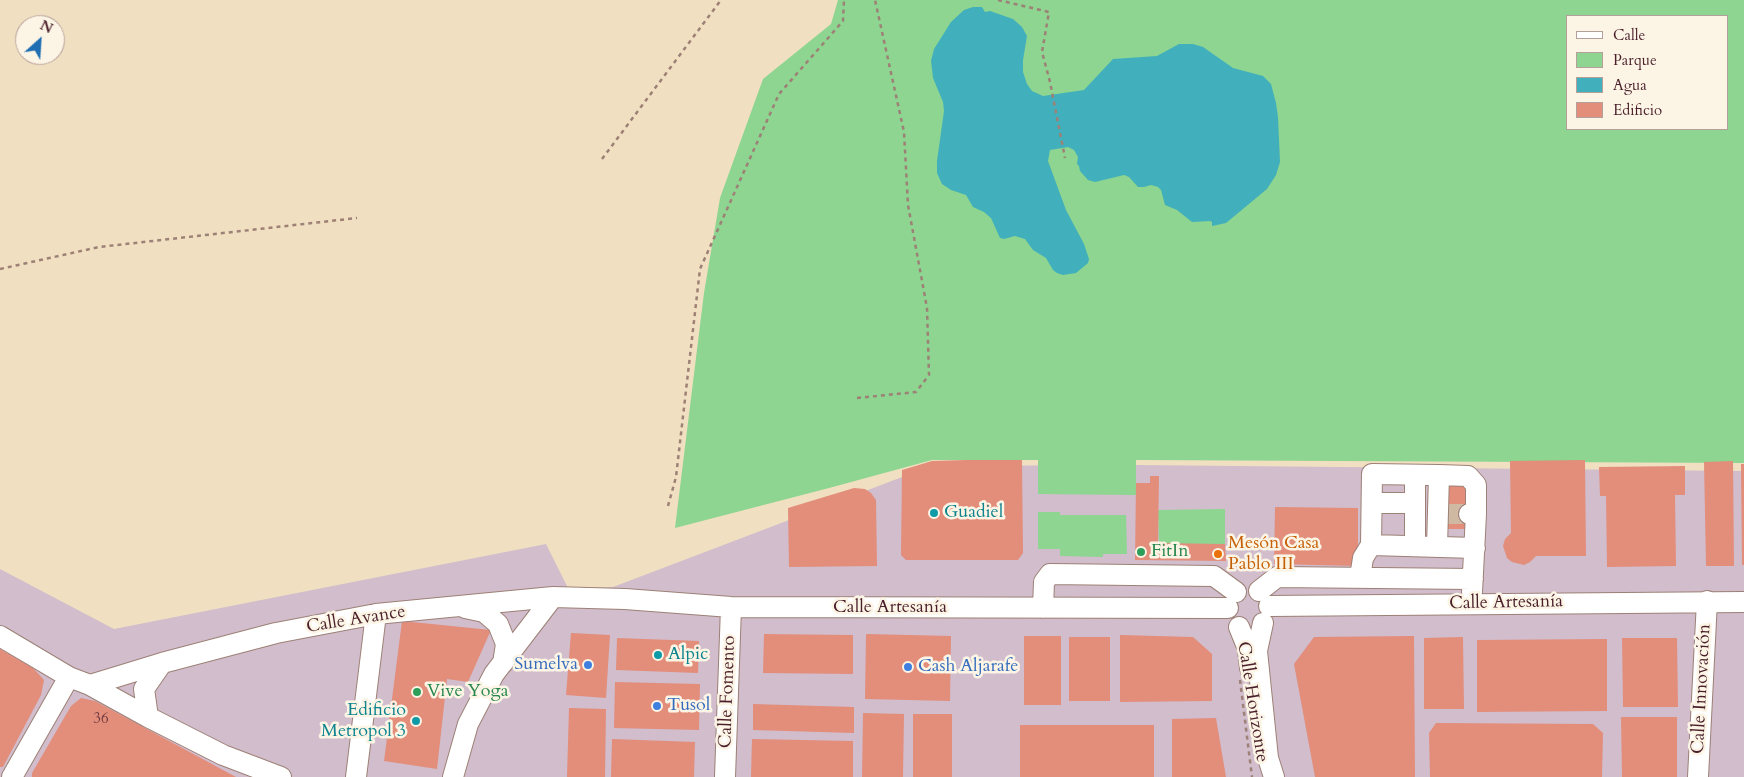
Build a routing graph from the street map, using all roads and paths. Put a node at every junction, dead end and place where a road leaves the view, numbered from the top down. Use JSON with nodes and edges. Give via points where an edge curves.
{"nodes":[{"id":1,"x":721,"y":0,"type":"edge"},
{"id":2,"x":844,"y":0,"type":"edge"},
{"id":3,"x":875,"y":0,"type":"edge"},
{"id":4,"x":998,"y":0,"type":"edge"},
{"id":5,"x":1065,"y":158,"type":"dead end"},
{"id":6,"x":602,"y":159,"type":"dead end"},
{"id":7,"x":357,"y":218,"type":"dead end"},
{"id":8,"x":0,"y":269,"type":"edge"},
{"id":9,"x":857,"y":398,"type":"dead end"},
{"id":10,"x":1415,"y":474,"type":"junction"},
{"id":11,"x":1438,"y":475,"type":"junction"},
{"id":12,"x":1372,"y":503,"type":"junction"},
{"id":13,"x":1415,"y":503,"type":"junction"},
{"id":14,"x":668,"y":506,"type":"dead end"},
{"id":15,"x":1371,"y":545,"type":"junction"},
{"id":16,"x":1415,"y":546,"type":"junction"},
{"id":17,"x":1437,"y":547,"type":"junction"},
{"id":18,"x":1475,"y":548,"type":"junction"},
{"id":19,"x":1360,"y":578,"type":"junction"},
{"id":20,"x":1473,"y":579,"type":"junction"},
{"id":21,"x":553,"y":597,"type":"junction"},
{"id":22,"x":1232,"y":600,"type":"junction"},
{"id":23,"x":1707,"y":601,"type":"junction"},
{"id":24,"x":1744,"y":602,"type":"edge"},
{"id":25,"x":1472,"y":604,"type":"junction"},
{"id":26,"x":457,"y":606,"type":"junction"},
{"id":27,"x":731,"y":607,"type":"junction"},
{"id":28,"x":1264,"y":607,"type":"junction"},
{"id":29,"x":1043,"y":608,"type":"junction"},
{"id":30,"x":376,"y":614,"type":"junction"},
{"id":31,"x":1239,"y":627,"type":"junction"},
{"id":32,"x":0,"y":636,"type":"edge"},
{"id":33,"x":162,"y":663,"type":"junction"},
{"id":34,"x":503,"y":663,"type":"junction"},
{"id":35,"x":69,"y":677,"type":"junction"},
{"id":36,"x":1240,"y":678,"type":"dead end"},
{"id":37,"x":90,"y":685,"type":"junction"},
{"id":38,"x":148,"y":717,"type":"junction"},
{"id":39,"x":12,"y":777,"type":"edge"},
{"id":40,"x":281,"y":777,"type":"edge"},
{"id":41,"x":356,"y":777,"type":"edge"},
{"id":42,"x":454,"y":777,"type":"edge"},
{"id":43,"x":725,"y":777,"type":"edge"},
{"id":44,"x":1252,"y":777,"type":"edge"},
{"id":45,"x":1264,"y":777,"type":"edge"},
{"id":46,"x":1274,"y":777,"type":"edge"},
{"id":47,"x":1698,"y":777,"type":"edge"}],
"edges":[{"from":1,"to":6,"type":"path"},
{"from":2,"to":14,"type":"path","via":[[843,21],[779,94],[700,269],[676,477]]},
{"from":3,"to":9,"type":"path","via":[[904,132],[908,205],[927,308],[930,375],[916,392]]},
{"from":4,"to":5,"type":"path","via":[[1049,12],[1042,52]]},
{"from":7,"to":8,"type":"path","via":[[99,247]]},
{"from":10,"to":11,"type":"street"},
{"from":10,"to":12,"type":"street","via":[[1372,474]]},
{"from":10,"to":13,"type":"street"},
{"from":11,"to":17,"type":"street","via":[[1442,514]]},
{"from":11,"to":18,"type":"street","via":[[1468,476],[1476,485],[1472,514]]},
{"from":12,"to":13,"type":"street"},
{"from":12,"to":15,"type":"street"},
{"from":13,"to":16,"type":"street"},
{"from":15,"to":16,"type":"street"},
{"from":15,"to":19,"type":"street","via":[[1362,558]]},
{"from":16,"to":17,"type":"street"},
{"from":17,"to":18,"type":"street"},
{"from":18,"to":20,"type":"street"},
{"from":19,"to":20,"type":"street"},
{"from":19,"to":28,"type":"street","via":[[1277,577]]},
{"from":20,"to":25,"type":"street"},
{"from":21,"to":26,"type":"street","name":"Calle Avance"},
{"from":21,"to":27,"type":"street","name":"Calle Artesanía"},
{"from":21,"to":34,"type":"street"},
{"from":22,"to":28,"type":"street","via":[[1244,588],[1251,588]]},
{"from":22,"to":29,"type":"street","name":"Calle Artesanía"},
{"from":22,"to":29,"type":"street","via":[[1214,576],[1050,574],[1044,582]]},
{"from":22,"to":31,"type":"street","via":[[1231,619]]},
{"from":23,"to":24,"type":"street","name":"Calle Artesanía"},
{"from":23,"to":25,"type":"street","name":"Calle Artesanía"},
{"from":23,"to":47,"type":"street","name":"Calle Innovación"},
{"from":25,"to":28,"type":"street","name":"Calle Artesanía"},
{"from":26,"to":30,"type":"street","name":"Calle Avance"},
{"from":26,"to":34,"type":"street","via":[[484,612],[498,624],[506,644]]},
{"from":27,"to":29,"type":"street","name":"Calle Artesanía"},
{"from":27,"to":43,"type":"street","name":"Calle Fomento"},
{"from":28,"to":31,"type":"street","via":[[1252,629]]},
{"from":28,"to":46,"type":"street","name":"Calle Horizonte","via":[[1257,651],[1268,758]]},
{"from":30,"to":33,"type":"street","name":"Calle Avance","via":[[276,634]]},
{"from":30,"to":41,"type":"street"},
{"from":31,"to":45,"type":"street","name":"Calle Horizonte","via":[[1248,649]]},
{"from":32,"to":35,"type":"street"},
{"from":33,"to":37,"type":"street","name":"Calle Avance"},
{"from":33,"to":38,"type":"street","via":[[144,689]]},
{"from":34,"to":42,"type":"street","via":[[468,724]]},
{"from":35,"to":37,"type":"street"},
{"from":35,"to":39,"type":"street"},
{"from":36,"to":44,"type":"path"},
{"from":37,"to":38,"type":"street"},
{"from":38,"to":40,"type":"street","via":[[224,755]]}]}
